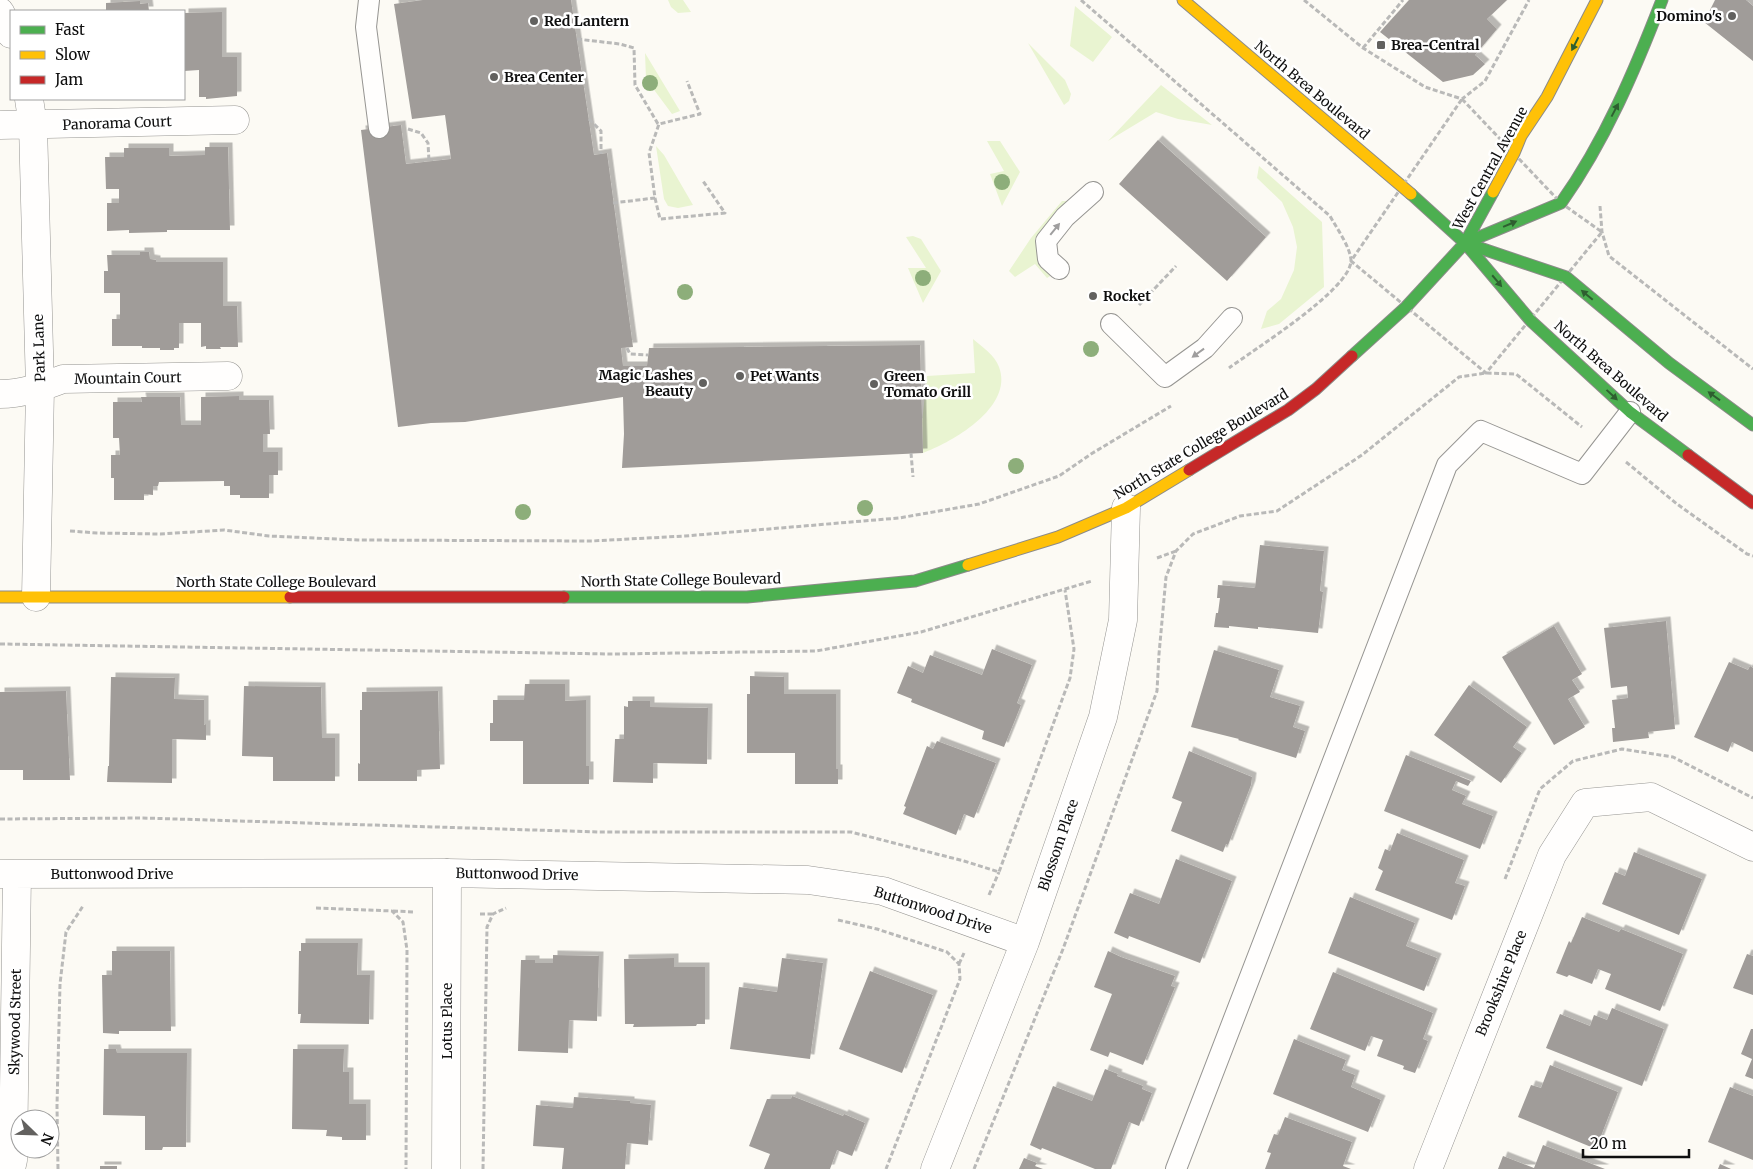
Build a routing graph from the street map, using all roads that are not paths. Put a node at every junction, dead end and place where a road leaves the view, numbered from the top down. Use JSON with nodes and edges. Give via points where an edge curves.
{"nodes":[{"id":1,"x":369,"y":0,"type":"edge"},
{"id":2,"x":1183,"y":0,"type":"edge"},
{"id":3,"x":1597,"y":0,"type":"edge"},
{"id":4,"x":1662,"y":0,"type":"edge"},
{"id":5,"x":0,"y":12,"type":"edge"},
{"id":6,"x":10,"y":32,"type":"edge"},
{"id":7,"x":29,"y":100,"type":"edge"},
{"id":8,"x":234,"y":120,"type":"dead end"},
{"id":9,"x":0,"y":125,"type":"edge"},
{"id":10,"x":33,"y":125,"type":"junction"},
{"id":11,"x":379,"y":128,"type":"dead end"},
{"id":12,"x":1093,"y":192,"type":"dead end"},
{"id":13,"x":1465,"y":243,"type":"junction"},
{"id":14,"x":1058,"y":270,"type":"dead end"},
{"id":15,"x":1232,"y":318,"type":"dead end"},
{"id":16,"x":1111,"y":324,"type":"dead end"},
{"id":17,"x":228,"y":376,"type":"dead end"},
{"id":18,"x":40,"y":388,"type":"junction"},
{"id":19,"x":0,"y":394,"type":"edge"},
{"id":20,"x":1630,"y":412,"type":"junction"},
{"id":21,"x":1753,"y":425,"type":"edge"},
{"id":22,"x":1753,"y":503,"type":"edge"},
{"id":23,"x":1126,"y":508,"type":"junction"},
{"id":24,"x":0,"y":597,"type":"edge"},
{"id":25,"x":36,"y":597,"type":"junction"},
{"id":26,"x":1753,"y":847,"type":"edge"},
{"id":27,"x":447,"y":873,"type":"junction"},
{"id":28,"x":9,"y":874,"type":"edge"},
{"id":29,"x":1025,"y":942,"type":"junction"},
{"id":30,"x":11,"y":1169,"type":"edge"},
{"id":31,"x":446,"y":1169,"type":"edge"},
{"id":32,"x":935,"y":1169,"type":"edge"},
{"id":33,"x":1176,"y":1169,"type":"edge"},
{"id":34,"x":1428,"y":1169,"type":"edge"}],
"edges":[{"from":1,"to":11,"type":"lane","via":[[366,27]]},
{"from":2,"to":13,"type":"main road","name":"North Brea Boulevard"},
{"from":3,"to":13,"type":"main road","name":"West Central Avenue","one_way":true},
{"from":13,"to":4,"type":"main road","name":"West Central Avenue","one_way":true,"via":[[1561,203],[1618,106]]},
{"from":5,"to":6,"type":"street"},
{"from":7,"to":10,"type":"street","name":"Park Lane"},
{"from":8,"to":10,"type":"street","name":"Panorama Court"},
{"from":9,"to":10,"type":"street","name":"Panorama Court"},
{"from":10,"to":18,"type":"street","name":"Park Lane"},
{"from":14,"to":12,"type":"lane","one_way":true,"via":[[1048,259],[1046,240],[1065,217]]},
{"from":13,"to":20,"type":"main road","name":"North Brea Boulevard","one_way":true,"via":[[1531,321]]},
{"from":21,"to":13,"type":"main road","name":"North Brea Boulevard","one_way":true,"via":[[1669,363],[1566,277]]},
{"from":13,"to":23,"type":"main road","name":"North State College Boulevard","via":[[1406,307],[1316,389],[1247,436]]},
{"from":15,"to":16,"type":"lane","one_way":true,"via":[[1205,348],[1165,377]]},
{"from":17,"to":18,"type":"street","name":"Mountain Court","via":[[63,379]]},
{"from":18,"to":19,"type":"street","name":"Mountain Court"},
{"from":18,"to":25,"type":"street","name":"Park Lane"},
{"from":20,"to":22,"type":"main road","name":"North Brea Boulevard"},
{"from":20,"to":33,"type":"lane","via":[[1582,474],[1481,431],[1447,465]]},
{"from":23,"to":25,"type":"main road","name":"North State College Boulevard","via":[[1058,537],[916,581],[747,596]]},
{"from":23,"to":29,"type":"street","name":"Blossom Place","via":[[1123,620],[1104,717]]},
{"from":24,"to":25,"type":"main road","name":"North State College Boulevard"},
{"from":26,"to":34,"type":"street","name":"Brookshire Place","via":[[1651,797],[1585,803],[1552,855]]},
{"from":27,"to":28,"type":"street","name":"Buttonwood Drive"},
{"from":27,"to":29,"type":"street","name":"Buttonwood Drive","via":[[808,880],[883,891]]},
{"from":27,"to":31,"type":"street","name":"Lotus Place"},
{"from":28,"to":30,"type":"street","name":"Skywood Street"},
{"from":29,"to":32,"type":"street","name":"Blossom Place"}]}
